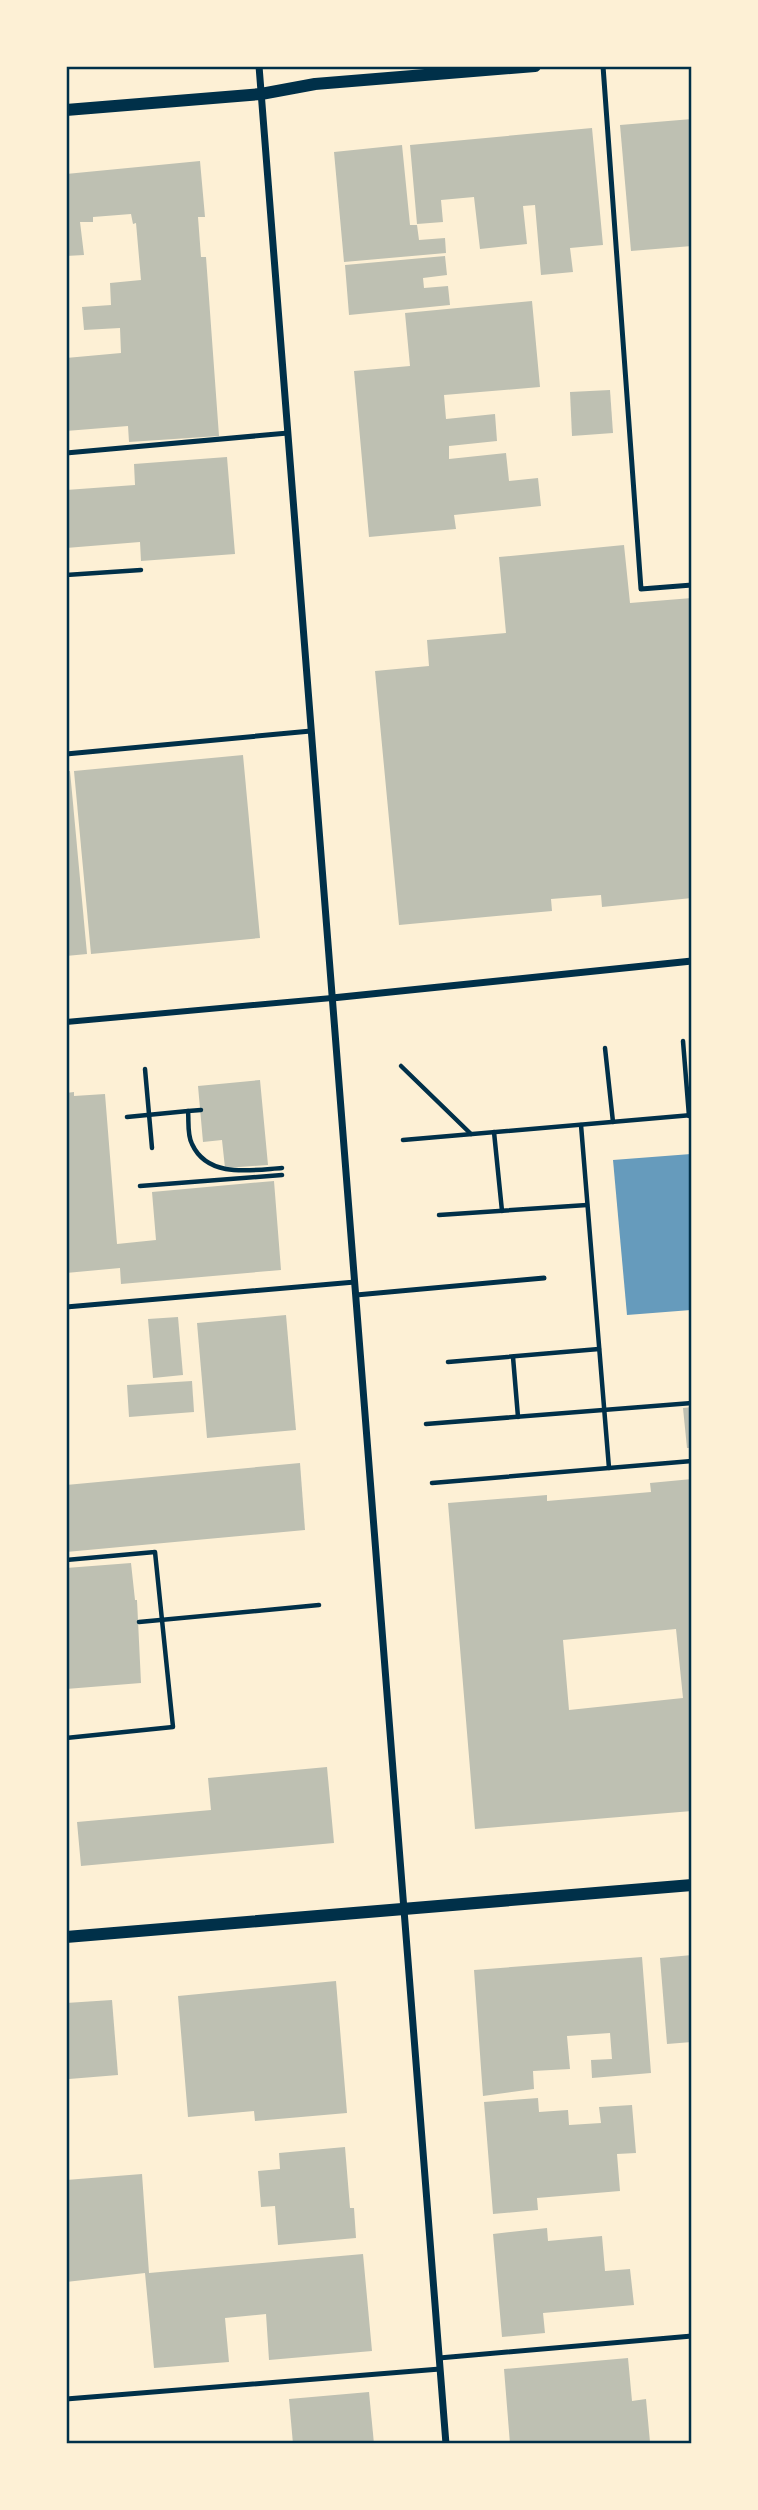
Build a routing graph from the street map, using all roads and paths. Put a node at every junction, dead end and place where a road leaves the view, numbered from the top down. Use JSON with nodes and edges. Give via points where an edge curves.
{"nodes":[{"id":1,"x":259,"y":66,"type":"edge"},
{"id":2,"x":535,"y":66,"type":"edge"},
{"id":3,"x":604,"y":66,"type":"edge"},
{"id":4,"x":261,"y":94,"type":"junction"},
{"id":5,"x":66,"y":110,"type":"edge"},
{"id":6,"x":288,"y":432,"type":"junction"},
{"id":7,"x":66,"y":453,"type":"edge"},
{"id":8,"x":141,"y":570,"type":"dead end"},
{"id":9,"x":66,"y":575,"type":"edge"},
{"id":10,"x":691,"y":585,"type":"edge"},
{"id":11,"x":311,"y":731,"type":"junction"},
{"id":12,"x":66,"y":754,"type":"edge"},
{"id":13,"x":691,"y":961,"type":"edge"},
{"id":14,"x":332,"y":998,"type":"junction"},
{"id":15,"x":66,"y":1022,"type":"edge"},
{"id":16,"x":683,"y":1041,"type":"dead end"},
{"id":17,"x":605,"y":1048,"type":"dead end"},
{"id":18,"x":401,"y":1066,"type":"dead end"},
{"id":19,"x":145,"y":1069,"type":"dead end"},
{"id":20,"x":201,"y":1110,"type":"dead end"},
{"id":21,"x":188,"y":1111,"type":"junction"},
{"id":22,"x":149,"y":1114,"type":"junction"},
{"id":23,"x":690,"y":1116,"type":"edge"},
{"id":24,"x":127,"y":1117,"type":"dead end"},
{"id":25,"x":613,"y":1122,"type":"junction"},
{"id":26,"x":581,"y":1125,"type":"junction"},
{"id":27,"x":494,"y":1132,"type":"junction"},
{"id":28,"x":472,"y":1135,"type":"junction"},
{"id":29,"x":403,"y":1140,"type":"dead end"},
{"id":30,"x":152,"y":1148,"type":"dead end"},
{"id":31,"x":282,"y":1168,"type":"dead end"},
{"id":32,"x":282,"y":1175,"type":"dead end"},
{"id":33,"x":140,"y":1186,"type":"dead end"},
{"id":34,"x":587,"y":1205,"type":"junction"},
{"id":35,"x":502,"y":1211,"type":"junction"},
{"id":36,"x":439,"y":1215,"type":"dead end"},
{"id":37,"x":544,"y":1278,"type":"dead end"},
{"id":38,"x":355,"y":1283,"type":"junction"},
{"id":39,"x":356,"y":1295,"type":"junction"},
{"id":40,"x":66,"y":1307,"type":"edge"},
{"id":41,"x":599,"y":1349,"type":"junction"},
{"id":42,"x":513,"y":1357,"type":"junction"},
{"id":43,"x":448,"y":1362,"type":"dead end"},
{"id":44,"x":691,"y":1403,"type":"edge"},
{"id":45,"x":604,"y":1410,"type":"junction"},
{"id":46,"x":518,"y":1417,"type":"junction"},
{"id":47,"x":426,"y":1424,"type":"dead end"},
{"id":48,"x":691,"y":1461,"type":"edge"},
{"id":49,"x":609,"y":1468,"type":"junction"},
{"id":50,"x":432,"y":1483,"type":"dead end"},
{"id":51,"x":66,"y":1560,"type":"edge"},
{"id":52,"x":319,"y":1605,"type":"dead end"},
{"id":53,"x":162,"y":1620,"type":"junction"},
{"id":54,"x":139,"y":1622,"type":"dead end"},
{"id":55,"x":66,"y":1738,"type":"edge"},
{"id":56,"x":691,"y":1885,"type":"edge"},
{"id":57,"x":404,"y":1907,"type":"junction"},
{"id":58,"x":66,"y":1937,"type":"edge"},
{"id":59,"x":691,"y":2336,"type":"edge"},
{"id":60,"x":439,"y":2358,"type":"junction"},
{"id":61,"x":440,"y":2369,"type":"junction"},
{"id":62,"x":66,"y":2399,"type":"edge"},
{"id":63,"x":446,"y":2444,"type":"edge"}],
"edges":[{"from":1,"to":4,"type":"street"},
{"from":2,"to":4,"type":"street","via":[[315,84]]},
{"from":3,"to":10,"type":"lane","via":[[641,589]]},
{"from":4,"to":5,"type":"street"},
{"from":4,"to":6,"type":"street"},
{"from":6,"to":7,"type":"lane"},
{"from":6,"to":11,"type":"street"},
{"from":8,"to":9,"type":"path"},
{"from":11,"to":12,"type":"lane"},
{"from":11,"to":14,"type":"street"},
{"from":13,"to":14,"type":"street"},
{"from":14,"to":15,"type":"street"},
{"from":14,"to":38,"type":"street"},
{"from":16,"to":23,"type":"path"},
{"from":17,"to":25,"type":"path"},
{"from":18,"to":28,"type":"path"},
{"from":19,"to":22,"type":"path"},
{"from":20,"to":21,"type":"path"},
{"from":21,"to":22,"type":"path"},
{"from":21,"to":31,"type":"path","via":[[191,1142],[205,1160],[230,1172]]},
{"from":22,"to":24,"type":"path"},
{"from":22,"to":30,"type":"path"},
{"from":23,"to":25,"type":"path"},
{"from":25,"to":26,"type":"path"},
{"from":26,"to":27,"type":"path"},
{"from":26,"to":34,"type":"path"},
{"from":27,"to":28,"type":"path"},
{"from":27,"to":35,"type":"path"},
{"from":28,"to":29,"type":"path"},
{"from":32,"to":33,"type":"path"},
{"from":34,"to":35,"type":"path"},
{"from":34,"to":41,"type":"path"},
{"from":35,"to":36,"type":"path"},
{"from":37,"to":39,"type":"lane"},
{"from":38,"to":39,"type":"street"},
{"from":38,"to":40,"type":"lane"},
{"from":39,"to":57,"type":"street"},
{"from":41,"to":42,"type":"path"},
{"from":41,"to":45,"type":"path"},
{"from":42,"to":43,"type":"path"},
{"from":42,"to":46,"type":"path"},
{"from":44,"to":45,"type":"path"},
{"from":45,"to":46,"type":"path"},
{"from":45,"to":49,"type":"path"},
{"from":46,"to":47,"type":"path"},
{"from":48,"to":49,"type":"path"},
{"from":49,"to":50,"type":"path"},
{"from":51,"to":53,"type":"path","via":[[155,1552]]},
{"from":52,"to":53,"type":"path"},
{"from":53,"to":54,"type":"path"},
{"from":53,"to":55,"type":"path","via":[[173,1727]]},
{"from":56,"to":57,"type":"street"},
{"from":57,"to":58,"type":"street"},
{"from":57,"to":60,"type":"street"},
{"from":59,"to":60,"type":"lane"},
{"from":60,"to":61,"type":"street"},
{"from":61,"to":62,"type":"lane"},
{"from":61,"to":63,"type":"street"}]}
